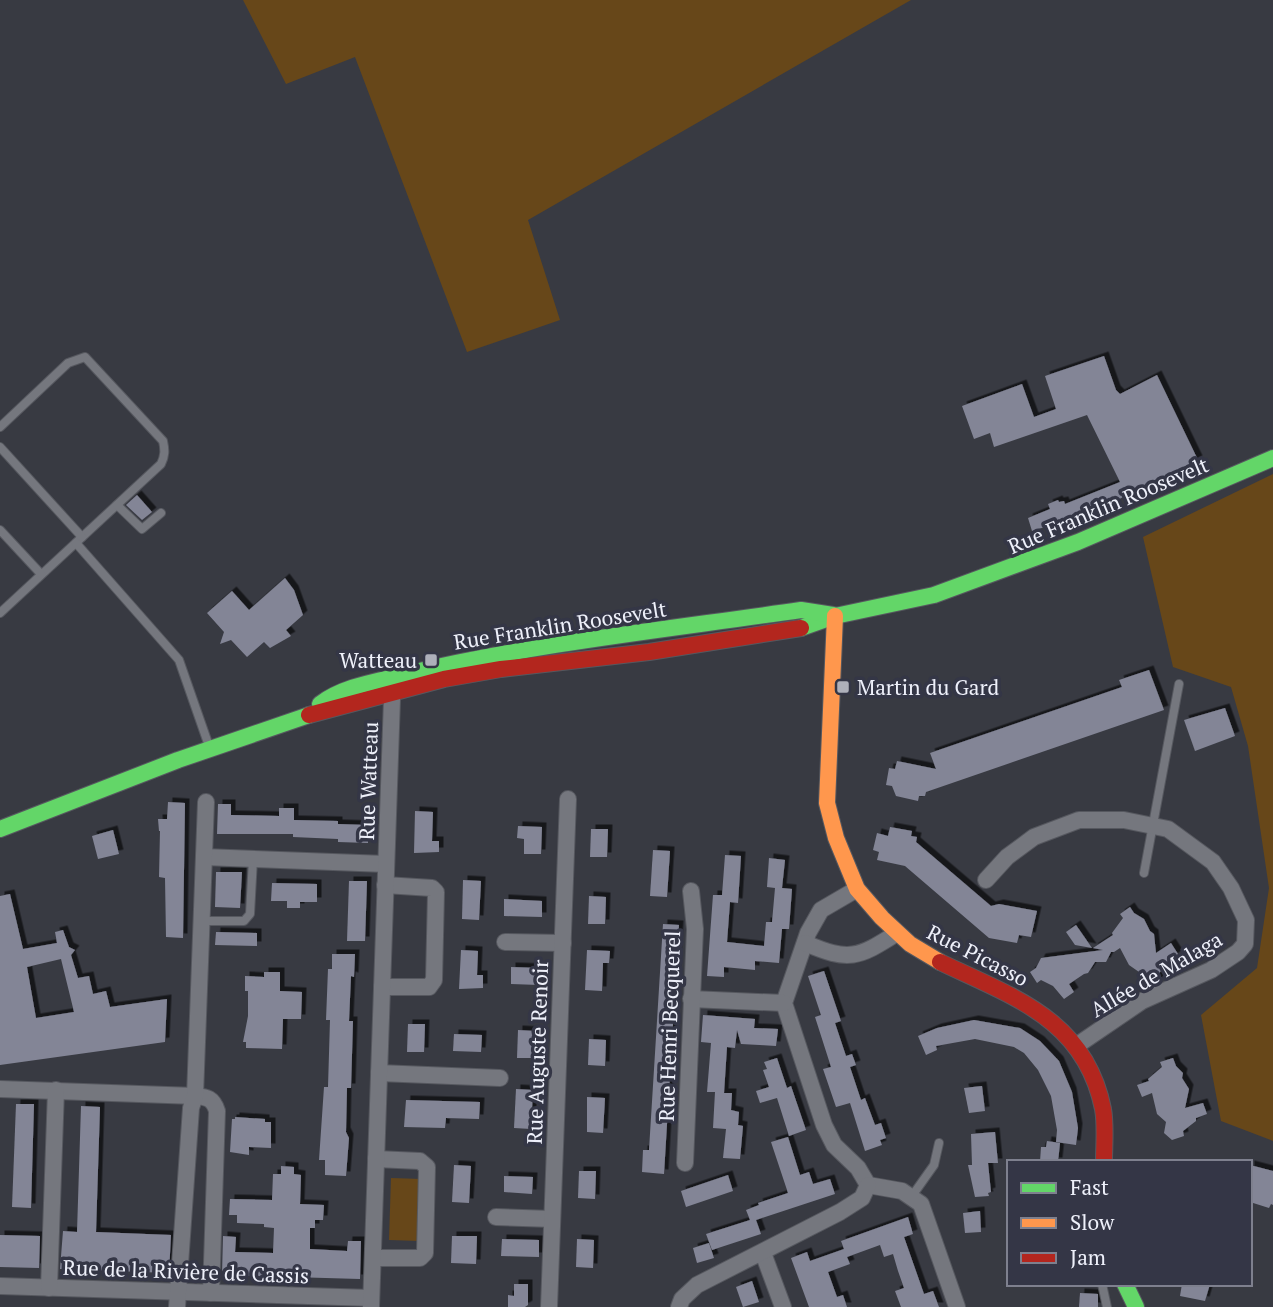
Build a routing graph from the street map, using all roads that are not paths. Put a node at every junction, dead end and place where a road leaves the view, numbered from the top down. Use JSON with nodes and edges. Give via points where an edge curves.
{"nodes":[{"id":1,"x":0,"y":427,"type":"edge"},
{"id":2,"x":0,"y":447,"type":"edge"},
{"id":3,"x":1273,"y":458,"type":"edge"},
{"id":4,"x":117,"y":505,"type":"junction"},
{"id":5,"x":161,"y":513,"type":"dead end"},
{"id":6,"x":0,"y":530,"type":"edge"},
{"id":7,"x":79,"y":540,"type":"junction"},
{"id":8,"x":41,"y":575,"type":"junction"},
{"id":9,"x":0,"y":613,"type":"edge"},
{"id":10,"x":835,"y":615,"type":"junction"},
{"id":11,"x":1179,"y":684,"type":"dead end"},
{"id":12,"x":390,"y":685,"type":"junction"},
{"id":13,"x":210,"y":749,"type":"junction"},
{"id":14,"x":568,"y":799,"type":"dead end"},
{"id":15,"x":206,"y":802,"type":"dead end"},
{"id":16,"x":0,"y":816,"type":"edge"},
{"id":17,"x":26,"y":817,"type":"junction"},
{"id":18,"x":1153,"y":826,"type":"junction"},
{"id":19,"x":0,"y":829,"type":"edge"},
{"id":20,"x":204,"y":857,"type":"junction"},
{"id":21,"x":253,"y":859,"type":"junction"},
{"id":22,"x":386,"y":864,"type":"junction"},
{"id":23,"x":1144,"y":873,"type":"dead end"},
{"id":24,"x":986,"y":880,"type":"dead end"},
{"id":25,"x":385,"y":885,"type":"junction"},
{"id":26,"x":858,"y":889,"type":"junction"},
{"id":27,"x":691,"y":891,"type":"dead end"},
{"id":28,"x":202,"y":921,"type":"junction"},
{"id":29,"x":897,"y":933,"type":"junction"},
{"id":30,"x":505,"y":942,"type":"dead end"},
{"id":31,"x":562,"y":943,"type":"junction"},
{"id":32,"x":805,"y":943,"type":"junction"},
{"id":33,"x":382,"y":987,"type":"junction"},
{"id":34,"x":691,"y":999,"type":"junction"},
{"id":35,"x":784,"y":1003,"type":"junction"},
{"id":36,"x":1076,"y":1046,"type":"junction"},
{"id":37,"x":379,"y":1073,"type":"junction"},
{"id":38,"x":500,"y":1077,"type":"dead end"},
{"id":39,"x":0,"y":1089,"type":"edge"},
{"id":40,"x":56,"y":1090,"type":"junction"},
{"id":41,"x":195,"y":1096,"type":"junction"},
{"id":42,"x":939,"y":1143,"type":"dead end"},
{"id":43,"x":376,"y":1160,"type":"junction"},
{"id":44,"x":1104,"y":1160,"type":"edge"},
{"id":45,"x":685,"y":1163,"type":"dead end"},
{"id":46,"x":869,"y":1185,"type":"junction"},
{"id":47,"x":912,"y":1196,"type":"junction"},
{"id":48,"x":496,"y":1217,"type":"dead end"},
{"id":49,"x":552,"y":1219,"type":"junction"},
{"id":50,"x":763,"y":1253,"type":"junction"},
{"id":51,"x":373,"y":1258,"type":"junction"},
{"id":52,"x":0,"y":1286,"type":"edge"},
{"id":53,"x":1102,"y":1286,"type":"edge"},
{"id":54,"x":1126,"y":1286,"type":"edge"},
{"id":55,"x":49,"y":1288,"type":"junction"},
{"id":56,"x":211,"y":1293,"type":"junction"},
{"id":57,"x":178,"y":1299,"type":"edge"},
{"id":58,"x":371,"y":1303,"type":"edge"},
{"id":59,"x":549,"y":1307,"type":"edge"},
{"id":60,"x":679,"y":1307,"type":"edge"},
{"id":61,"x":783,"y":1307,"type":"edge"},
{"id":62,"x":957,"y":1307,"type":"edge"},
{"id":63,"x":1107,"y":1307,"type":"edge"},
{"id":64,"x":1136,"y":1307,"type":"edge"}],
"edges":[{"from":1,"to":4,"type":"lane","via":[[68,363],[85,357],[163,441],[161,464]]},
{"from":2,"to":7,"type":"lane"},
{"from":3,"to":10,"type":"main road","name":"Rue Franklin Roosevelt","via":[[1020,565],[934,595]]},
{"from":4,"to":5,"type":"lane","via":[[142,529]]},
{"from":4,"to":7,"type":"lane"},
{"from":6,"to":8,"type":"lane"},
{"from":7,"to":8,"type":"lane"},
{"from":7,"to":13,"type":"lane","via":[[179,660]]},
{"from":8,"to":9,"type":"lane"},
{"from":10,"to":12,"type":"main road","name":"Rue Franklin Roosevelt","via":[[800,610],[467,660]]},
{"from":10,"to":26,"type":"main road","name":"Rue Picasso","via":[[827,803]]},
{"from":11,"to":18,"type":"lane"},
{"from":12,"to":13,"type":"main road","name":"Rue Franklin Roosevelt","via":[[362,685],[328,698],[302,717]]},
{"from":12,"to":22,"type":"street","name":"Rue Watteau"},
{"from":13,"to":17,"type":"main road","name":"Rue Franklin Roosevelt"},
{"from":14,"to":31,"type":"street","name":"Rue Auguste Renoir"},
{"from":15,"to":20,"type":"street"},
{"from":16,"to":17,"type":"main road"},
{"from":17,"to":19,"type":"main road","name":"Rue Franklin Roosevelt"},
{"from":18,"to":23,"type":"lane"},
{"from":18,"to":24,"type":"street","name":"Allée de Malaga","via":[[1124,820],[1079,820],[1034,837]]},
{"from":18,"to":36,"type":"street","name":"Allée de Malaga","via":[[1168,829],[1213,862],[1246,920],[1245,944],[1211,970],[1142,1001]]},
{"from":20,"to":21,"type":"street"},
{"from":20,"to":28,"type":"street"},
{"from":21,"to":22,"type":"street"},
{"from":21,"to":28,"type":"lane","via":[[250,914],[244,921]]},
{"from":22,"to":25,"type":"street","name":"Rue Watteau"},
{"from":25,"to":33,"type":"street","name":"Rue Watteau"},
{"from":25,"to":33,"type":"street","via":[[436,892],[434,980],[429,987]]},
{"from":26,"to":29,"type":"main road","name":"Rue Picasso"},
{"from":26,"to":32,"type":"street","via":[[821,910]]},
{"from":27,"to":34,"type":"street","name":"Rue Henri Becquerel","via":[[695,929]]},
{"from":28,"to":41,"type":"street"},
{"from":29,"to":32,"type":"street","via":[[871,950],[849,956]]},
{"from":29,"to":36,"type":"main road","name":"Rue Picasso","via":[[939,962],[1031,1006]]},
{"from":30,"to":31,"type":"street"},
{"from":31,"to":49,"type":"street","name":"Rue Auguste Renoir"},
{"from":32,"to":35,"type":"street"},
{"from":33,"to":37,"type":"street","name":"Rue Watteau"},
{"from":34,"to":35,"type":"street"},
{"from":34,"to":45,"type":"street","name":"Rue Henri Becquerel"},
{"from":35,"to":46,"type":"street","via":[[824,1125],[834,1145]]},
{"from":36,"to":44,"type":"main road","name":"Rue Picasso","via":[[1093,1077],[1103,1110]]},
{"from":37,"to":38,"type":"street"},
{"from":37,"to":43,"type":"street","name":"Rue Watteau"},
{"from":39,"to":40,"type":"street"},
{"from":40,"to":41,"type":"street"},
{"from":40,"to":55,"type":"street"},
{"from":41,"to":56,"type":"street","via":[[209,1098],[217,1111]]},
{"from":41,"to":57,"type":"street"},
{"from":42,"to":47,"type":"lane","via":[[934,1165]]},
{"from":43,"to":51,"type":"street","name":"Rue Watteau"},
{"from":43,"to":51,"type":"street","via":[[420,1161],[427,1167],[425,1253],[420,1258]]},
{"from":46,"to":47,"type":"street"},
{"from":46,"to":50,"type":"street","via":[[862,1198]]},
{"from":47,"to":62,"type":"street","via":[[929,1221]]},
{"from":48,"to":49,"type":"street"},
{"from":49,"to":59,"type":"street","name":"Rue Auguste Renoir"},
{"from":50,"to":60,"type":"street","via":[[697,1285]]},
{"from":50,"to":61,"type":"street"},
{"from":51,"to":58,"type":"street","name":"Rue Watteau"},
{"from":52,"to":55,"type":"street","name":"Rue de la Rivière de Cassis"},
{"from":53,"to":63,"type":"lane"},
{"from":54,"to":64,"type":"main road"},
{"from":55,"to":57,"type":"street","name":"Rue de la Rivière de Cassis"},
{"from":56,"to":57,"type":"street","name":"Rue de la Rivière de Cassis"},
{"from":56,"to":58,"type":"street","name":"Rue de la Rivière de Cassis"}]}
